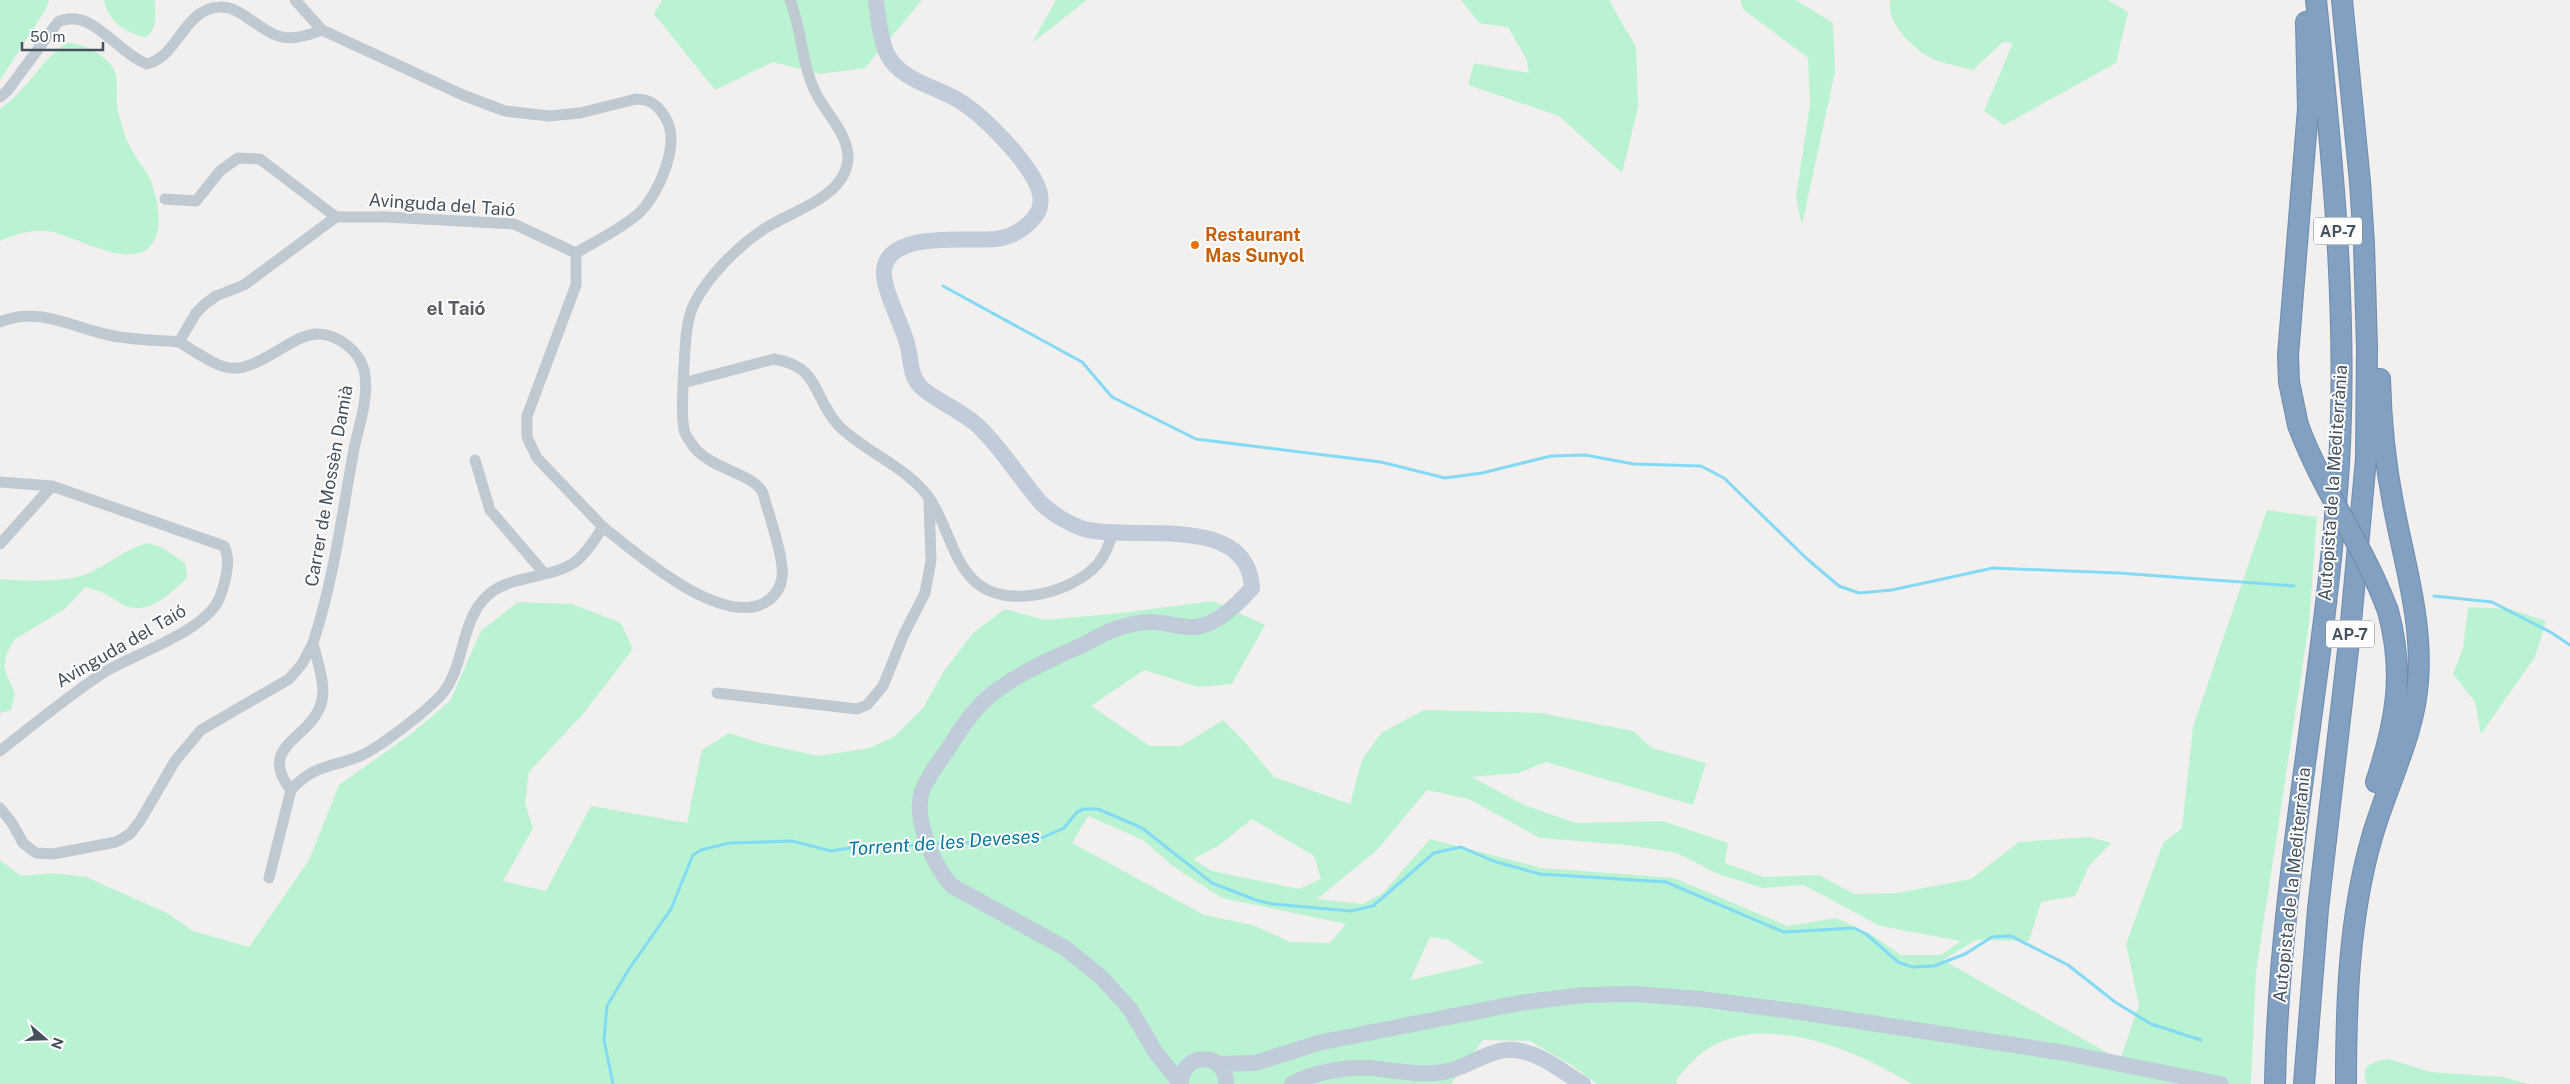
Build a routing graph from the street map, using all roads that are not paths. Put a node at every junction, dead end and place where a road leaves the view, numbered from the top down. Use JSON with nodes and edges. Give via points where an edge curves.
{"nodes":[{"id":1,"x":295,"y":0,"type":"edge"},
{"id":2,"x":790,"y":0,"type":"edge"},
{"id":3,"x":876,"y":0,"type":"edge"},
{"id":4,"x":2306,"y":0,"type":"edge"},
{"id":5,"x":2316,"y":0,"type":"edge"},
{"id":6,"x":2342,"y":0,"type":"edge"},
{"id":7,"x":322,"y":30,"type":"junction"},
{"id":8,"x":0,"y":97,"type":"edge"},
{"id":9,"x":2360,"y":182,"type":"junction"},
{"id":10,"x":165,"y":199,"type":"dead end"},
{"id":11,"x":336,"y":217,"type":"junction"},
{"id":12,"x":576,"y":253,"type":"junction"},
{"id":13,"x":0,"y":322,"type":"edge"},
{"id":14,"x":179,"y":342,"type":"junction"},
{"id":15,"x":683,"y":383,"type":"junction"},
{"id":16,"x":475,"y":460,"type":"dead end"},
{"id":17,"x":0,"y":482,"type":"edge"},
{"id":18,"x":52,"y":486,"type":"junction"},
{"id":19,"x":929,"y":498,"type":"junction"},
{"id":20,"x":603,"y":527,"type":"junction"},
{"id":21,"x":1113,"y":532,"type":"junction"},
{"id":22,"x":0,"y":544,"type":"edge"},
{"id":23,"x":544,"y":573,"type":"junction"},
{"id":24,"x":313,"y":643,"type":"junction"},
{"id":25,"x":716,"y":693,"type":"dead end"},
{"id":26,"x":0,"y":751,"type":"edge"},
{"id":27,"x":291,"y":790,"type":"junction"},
{"id":28,"x":0,"y":808,"type":"edge"},
{"id":29,"x":269,"y":878,"type":"dead end"},
{"id":30,"x":1151,"y":1044,"type":"junction"},
{"id":31,"x":1192,"y":1062,"type":"junction"},
{"id":32,"x":1255,"y":1063,"type":"junction"},
{"id":33,"x":1218,"y":1064,"type":"junction"},
{"id":34,"x":1181,"y":1084,"type":"edge"},
{"id":35,"x":1226,"y":1084,"type":"edge"},
{"id":36,"x":1292,"y":1084,"type":"edge"},
{"id":37,"x":1583,"y":1084,"type":"edge"},
{"id":38,"x":2221,"y":1084,"type":"edge"},
{"id":39,"x":2275,"y":1084,"type":"edge"},
{"id":40,"x":2304,"y":1084,"type":"edge"},
{"id":41,"x":2335,"y":1084,"type":"edge"},
{"id":42,"x":2346,"y":1084,"type":"edge"}],
"edges":[{"from":1,"to":7,"type":"street"},
{"from":2,"to":15,"type":"street","via":[[797,17],[804,62],[815,91],[846,143],[847,166],[840,181],[828,192],[746,243],[699,295],[692,306]]},
{"from":3,"to":21,"type":"street","via":[[887,54],[904,74],[970,108],[1026,164],[1040,195],[1037,215],[1022,231],[998,238],[911,242],[894,251],[887,260],[884,280],[903,326],[912,374],[928,393],[951,405],[977,425],[1043,505],[1063,520],[1085,529]]},
{"from":4,"to":41,"type":"highway","bridge":true,"via":[[2308,109],[2288,355],[2289,382],[2298,425],[2316,467],[2368,562],[2388,611],[2397,653],[2397,702],[2386,753],[2359,838],[2347,889],[2336,998]]},
{"from":5,"to":39,"type":"highway","name":"Autopista de la Mediterrània","number":"AP-7","via":[[2338,232],[2341,408],[2332,550],[2282,953]]},
{"from":6,"to":9,"type":"highway","name":"Autopista de la Mediterrània","number":"AP-7"},
{"from":7,"to":8,"type":"street","via":[[302,38],[288,39],[275,36],[236,10],[222,6],[209,8],[193,19],[163,58],[147,64],[122,50],[90,22],[74,17],[58,22]]},
{"from":7,"to":12,"type":"street","via":[[505,111],[549,116],[580,113],[636,99],[654,102],[668,122],[672,147],[656,188],[638,214]]},
{"from":9,"to":40,"type":"highway","name":"Autopista de la Mediterrània","number":"AP-7","via":[[2366,292],[2366,459],[2351,624],[2318,908]]},
{"from":9,"to":42,"type":"highway","via":[[2373,263],[2386,462],[2413,600],[2419,661],[2411,722],[2372,836],[2358,897],[2350,956]]},
{"from":10,"to":11,"type":"street","via":[[196,201],[220,171],[238,158],[260,158]]},
{"from":11,"to":12,"type":"street","name":"Avinguda del Taió","via":[[514,224]]},
{"from":11,"to":14,"type":"street","via":[[244,285],[205,304]]},
{"from":12,"to":20,"type":"street","via":[[576,285],[528,416],[528,437],[537,458]]},
{"from":13,"to":14,"type":"street","via":[[13,316],[33,314],[111,336]]},
{"from":14,"to":24,"type":"street","name":"Carrer de Mossèn Damià","via":[[218,366],[235,369],[254,365],[300,338],[315,334],[330,336],[345,344],[364,368],[366,380],[362,415],[334,566]]},
{"from":15,"to":19,"type":"street","via":[[774,359],[802,368],[812,379],[828,412],[839,426],[906,475]]},
{"from":15,"to":20,"type":"street","via":[[684,431],[694,447],[719,467],[760,487],[778,552],[782,576],[778,589],[770,600],[745,608],[708,598],[680,585]]},
{"from":16,"to":23,"type":"street","via":[[490,510]]},
{"from":17,"to":18,"type":"street","name":"Avinguda del Taió"},
{"from":18,"to":22,"type":"street"},
{"from":18,"to":26,"type":"street","name":"Avinguda del Taió","via":[[224,546],[228,555],[224,585],[218,602],[203,618],[181,633],[105,672],[60,702]]},
{"from":19,"to":21,"type":"street","via":[[969,575],[990,592],[1034,596],[1081,578],[1106,554]]},
{"from":19,"to":25,"type":"street","via":[[932,560],[925,594],[883,686],[867,705],[857,708]]},
{"from":20,"to":23,"type":"street","via":[[578,560]]},
{"from":21,"to":30,"type":"street","via":[[1174,533],[1201,537],[1228,547],[1249,566],[1252,588],[1237,605],[1198,627],[1152,622],[1134,624],[1110,631],[1012,680],[982,703],[954,740],[922,792],[921,820],[933,858],[952,886],[1081,959],[1120,995]]},
{"from":23,"to":27,"type":"street","via":[[493,591],[478,606],[468,625],[454,672],[442,694],[399,730],[362,755],[313,770]]},
{"from":24,"to":27,"type":"street","via":[[323,693],[320,708],[286,745],[278,765]]},
{"from":24,"to":28,"type":"street","via":[[302,664],[288,679],[201,730],[175,761],[140,821],[130,834],[116,842],[53,854],[36,853],[23,843]]},
{"from":27,"to":29,"type":"street"},
{"from":30,"to":31,"type":"street","via":[[1167,1054]]},
{"from":30,"to":34,"type":"street"},
{"from":31,"to":33,"type":"street","via":[[1205,1058]]},
{"from":31,"to":34,"type":"street","via":[[1183,1071]]},
{"from":32,"to":33,"type":"street"},
{"from":32,"to":35,"type":"street"},
{"from":32,"to":38,"type":"street","via":[[1326,1041],[1519,1003],[1584,995],[1627,994],[1700,999],[1800,1012],[2065,1053]]},
{"from":33,"to":35,"type":"street","via":[[1225,1073]]},
{"from":36,"to":37,"type":"street","via":[[1352,1069],[1427,1074],[1444,1072],[1512,1049],[1540,1057]]}]}
